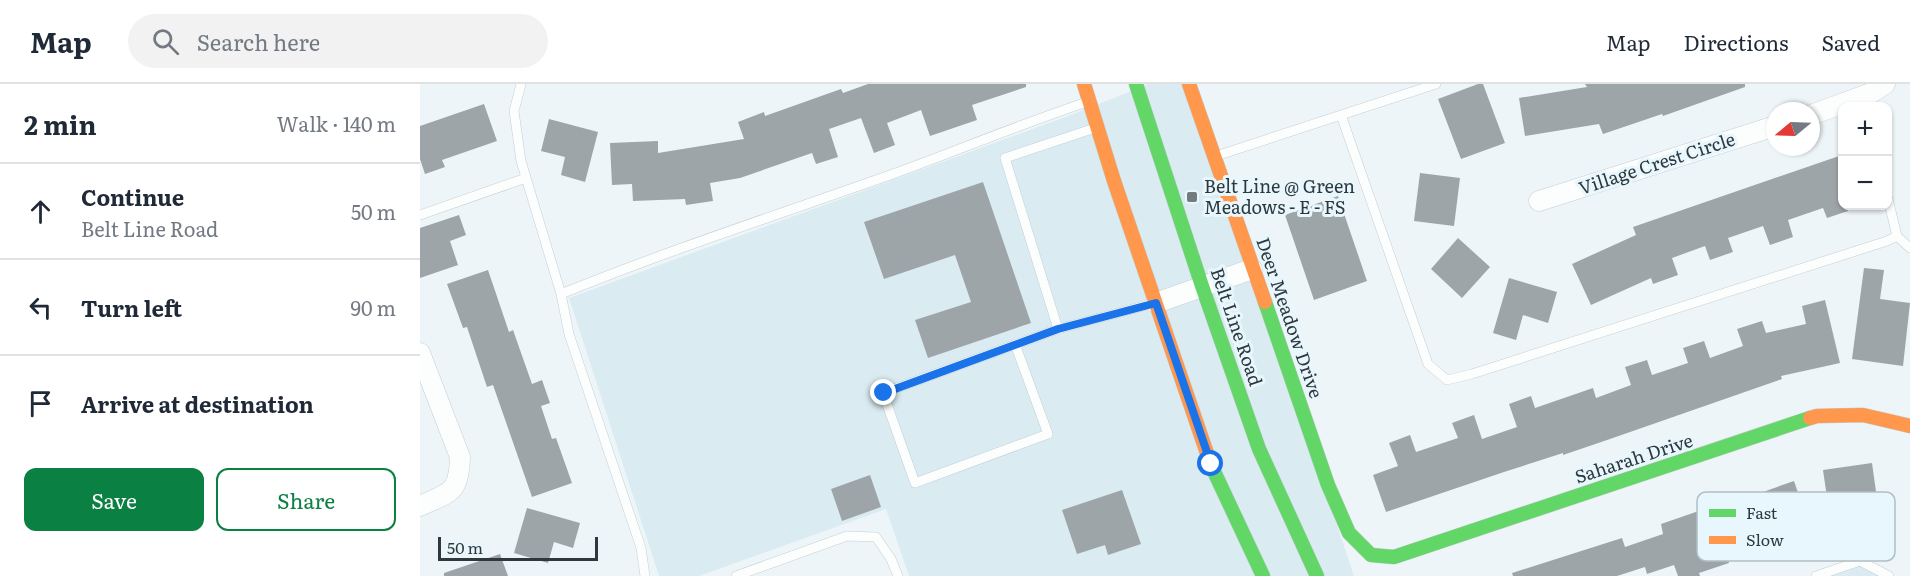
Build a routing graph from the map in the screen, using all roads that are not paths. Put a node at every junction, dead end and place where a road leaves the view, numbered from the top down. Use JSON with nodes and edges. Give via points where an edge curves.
{"nodes":[{"id":1,"x":521,"y":84,"type":"edge"},
{"id":2,"x":1084,"y":84,"type":"edge"},
{"id":3,"x":1136,"y":84,"type":"edge"},
{"id":4,"x":1189,"y":84,"type":"edge"},
{"id":5,"x":1436,"y":84,"type":"edge"},
{"id":6,"x":1885,"y":84,"type":"edge"},
{"id":7,"x":1856,"y":99,"type":"edge"},
{"id":8,"x":1089,"y":101,"type":"junction"},
{"id":9,"x":1820,"y":112,"type":"edge"},
{"id":10,"x":1341,"y":115,"type":"junction"},
{"id":11,"x":1097,"y":127,"type":"junction"},
{"id":12,"x":1766,"y":129,"type":"edge"},
{"id":13,"x":1214,"y":156,"type":"junction"},
{"id":14,"x":526,"y":178,"type":"junction"},
{"id":15,"x":1539,"y":201,"type":"dead end"},
{"id":16,"x":1891,"y":210,"type":"edge"},
{"id":17,"x":420,"y":215,"type":"edge"},
{"id":18,"x":1896,"y":236,"type":"junction"},
{"id":19,"x":1910,"y":248,"type":"edge"},
{"id":20,"x":1252,"y":269,"type":"junction"},
{"id":21,"x":1202,"y":286,"type":"junction"},
{"id":22,"x":561,"y":294,"type":"junction"},
{"id":23,"x":1156,"y":303,"type":"junction"},
{"id":24,"x":1058,"y":329,"type":"junction"},
{"id":25,"x":1015,"y":344,"type":"junction"},
{"id":26,"x":421,"y":355,"type":"edge"},
{"id":27,"x":1910,"y":426,"type":"edge"},
{"id":28,"x":420,"y":506,"type":"edge"},
{"id":29,"x":1371,"y":555,"type":"joint"},
{"id":30,"x":645,"y":576,"type":"edge"},
{"id":31,"x":736,"y":576,"type":"edge"},
{"id":32,"x":898,"y":576,"type":"edge"},
{"id":33,"x":1263,"y":576,"type":"edge"},
{"id":34,"x":1317,"y":576,"type":"edge"},
{"id":35,"x":1816,"y":576,"type":"edge"},
{"id":36,"x":1889,"y":576,"type":"edge"}],
"edges":[{"from":1,"to":14,"type":"lane","via":[[514,111]]},
{"from":2,"to":8,"type":"street"},
{"from":3,"to":21,"type":"street","name":"Belt Line Road"},
{"from":4,"to":13,"type":"street","name":"Deer Meadow Drive"},
{"from":5,"to":10,"type":"lane"},
{"from":6,"to":7,"type":"street"},
{"from":7,"to":9,"type":"street"},
{"from":8,"to":11,"type":"street"},
{"from":8,"to":22,"type":"lane"},
{"from":10,"to":13,"type":"lane"},
{"from":10,"to":18,"type":"lane","via":[[1428,364],[1447,380]]},
{"from":11,"to":23,"type":"street"},
{"from":11,"to":24,"type":"lane","via":[[1005,158]]},
{"from":12,"to":15,"type":"street","name":"Village Crest Circle"},
{"from":13,"to":20,"type":"street","name":"Deer Meadow Drive"},
{"from":14,"to":17,"type":"lane"},
{"from":14,"to":22,"type":"lane"},
{"from":16,"to":18,"type":"lane"},
{"from":18,"to":19,"type":"lane"},
{"from":20,"to":21,"type":"street"},
{"from":20,"to":29,"type":"street","name":"Deer Meadow Drive","via":[[1328,485],[1349,533]]},
{"from":21,"to":23,"type":"street"},
{"from":21,"to":34,"type":"street","name":"Belt Line Road","via":[[1259,449]]},
{"from":22,"to":30,"type":"lane","via":[[569,334],[640,548]]},
{"from":23,"to":24,"type":"lane"},
{"from":23,"to":33,"type":"street","via":[[1211,464]]},
{"from":24,"to":25,"type":"lane"},
{"from":25,"to":25,"type":"lane","via":[[884,393],[915,483],[1048,434]]},
{"from":26,"to":28,"type":"street","via":[[460,458],[459,476],[452,490]]},
{"from":27,"to":29,"type":"street","name":"Saharah Drive","via":[[1863,415],[1817,417],[1394,557]]},
{"from":31,"to":32,"type":"lane","via":[[847,536],[876,537]]},
{"from":35,"to":36,"type":"lane","via":[[1860,561]]}]}
